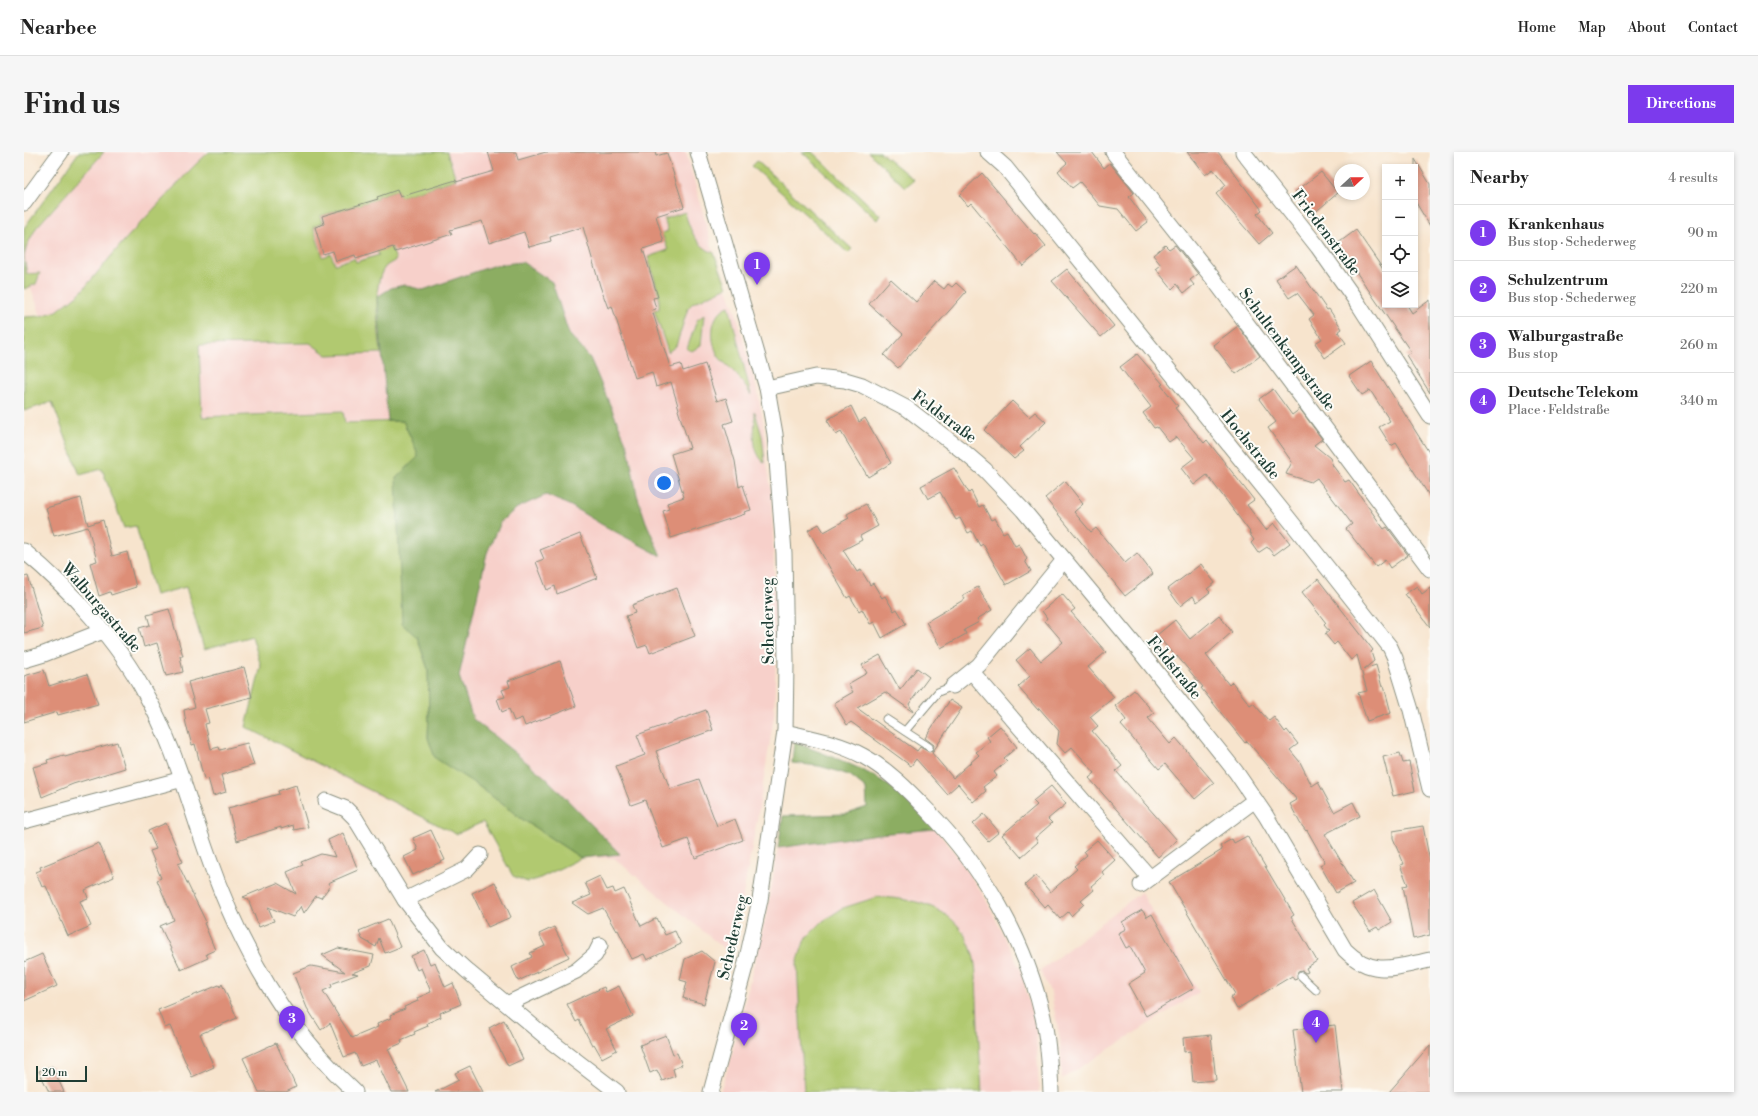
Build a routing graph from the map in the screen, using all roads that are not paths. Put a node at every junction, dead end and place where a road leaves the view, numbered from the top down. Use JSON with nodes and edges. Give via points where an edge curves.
{"nodes":[{"id":1,"x":61,"y":152,"type":"edge"},
{"id":2,"x":698,"y":152,"type":"edge"},
{"id":3,"x":988,"y":152,"type":"edge"},
{"id":4,"x":1113,"y":152,"type":"edge"},
{"id":5,"x":1243,"y":152,"type":"edge"},
{"id":6,"x":24,"y":203,"type":"edge"},
{"id":7,"x":767,"y":388,"type":"junction"},
{"id":8,"x":1430,"y":416,"type":"edge"},
{"id":9,"x":24,"y":551,"type":"edge"},
{"id":10,"x":1064,"y":560,"type":"junction"},
{"id":11,"x":1430,"y":569,"type":"edge"},
{"id":12,"x":103,"y":631,"type":"junction"},
{"id":13,"x":24,"y":660,"type":"edge"},
{"id":14,"x":972,"y":672,"type":"junction"},
{"id":15,"x":953,"y":686,"type":"joint"},
{"id":16,"x":886,"y":719,"type":"dead end"},
{"id":17,"x":905,"y":731,"type":"junction"},
{"id":18,"x":785,"y":732,"type":"junction"},
{"id":19,"x":929,"y":747,"type":"dead end"},
{"id":20,"x":183,"y":779,"type":"junction"},
{"id":21,"x":1430,"y":789,"type":"edge"},
{"id":22,"x":1255,"y":800,"type":"junction"},
{"id":23,"x":326,"y":801,"type":"dead end"},
{"id":24,"x":24,"y":822,"type":"edge"},
{"id":25,"x":480,"y":855,"type":"dead end"},
{"id":26,"x":405,"y":900,"type":"junction"},
{"id":27,"x":600,"y":945,"type":"dead end"},
{"id":28,"x":1430,"y":960,"type":"edge"},
{"id":29,"x":1301,"y":976,"type":"dead end"},
{"id":30,"x":1316,"y":990,"type":"dead end"},
{"id":31,"x":507,"y":1004,"type":"junction"},
{"id":32,"x":355,"y":1092,"type":"edge"},
{"id":33,"x":617,"y":1092,"type":"edge"},
{"id":34,"x":711,"y":1092,"type":"edge"},
{"id":35,"x":1052,"y":1092,"type":"edge"}],
"edges":[{"from":1,"to":6,"type":"street"},
{"from":2,"to":7,"type":"street","name":"Schederweg"},
{"from":3,"to":21,"type":"street","name":"Hochstraße","via":[[1004,167],[1051,224],[1390,647],[1411,710]]},
{"from":4,"to":11,"type":"street","name":"Schultenkampstraße","via":[[1212,277]]},
{"from":5,"to":8,"type":"street","name":"Friedenstraße","via":[[1318,247],[1359,305]]},
{"from":7,"to":10,"type":"street","name":"Feldstraße","via":[[807,378],[830,377],[862,385],[903,406],[927,422],[985,470],[1023,510]]},
{"from":7,"to":18,"type":"street","name":"Schederweg","via":[[775,434],[784,553]]},
{"from":9,"to":12,"type":"street","name":"Walburgastraße","via":[[63,587]]},
{"from":10,"to":14,"type":"street"},
{"from":10,"to":22,"type":"street","name":"Feldstraße","via":[[1216,745]]},
{"from":12,"to":13,"type":"street"},
{"from":12,"to":20,"type":"street","name":"Walburgastraße","via":[[128,663],[146,693]]},
{"from":14,"to":15,"type":"street"},
{"from":14,"to":22,"type":"street","via":[[1146,881]]},
{"from":15,"to":17,"type":"lane","via":[[938,692]]},
{"from":16,"to":17,"type":"lane"},
{"from":17,"to":19,"type":"lane"},
{"from":18,"to":34,"type":"street","name":"Schederweg","via":[[760,900],[746,963]]},
{"from":18,"to":35,"type":"street","via":[[840,746],[869,759],[914,796],[942,825],[974,867],[1006,917],[1029,970],[1044,1026]]},
{"from":20,"to":24,"type":"street"},
{"from":20,"to":32,"type":"street","name":"Walburgastraße","via":[[214,871],[246,948],[261,976],[301,1033]]},
{"from":22,"to":28,"type":"street","name":"Feldstraße","via":[[1336,936],[1351,956],[1375,968]]},
{"from":23,"to":26,"type":"street","via":[[346,809],[355,818]]},
{"from":25,"to":26,"type":"street","via":[[467,869]]},
{"from":26,"to":31,"type":"street","via":[[442,948]]},
{"from":27,"to":31,"type":"street","via":[[595,955],[576,971]]},
{"from":29,"to":30,"type":"lane"},
{"from":31,"to":33,"type":"street"}]}
